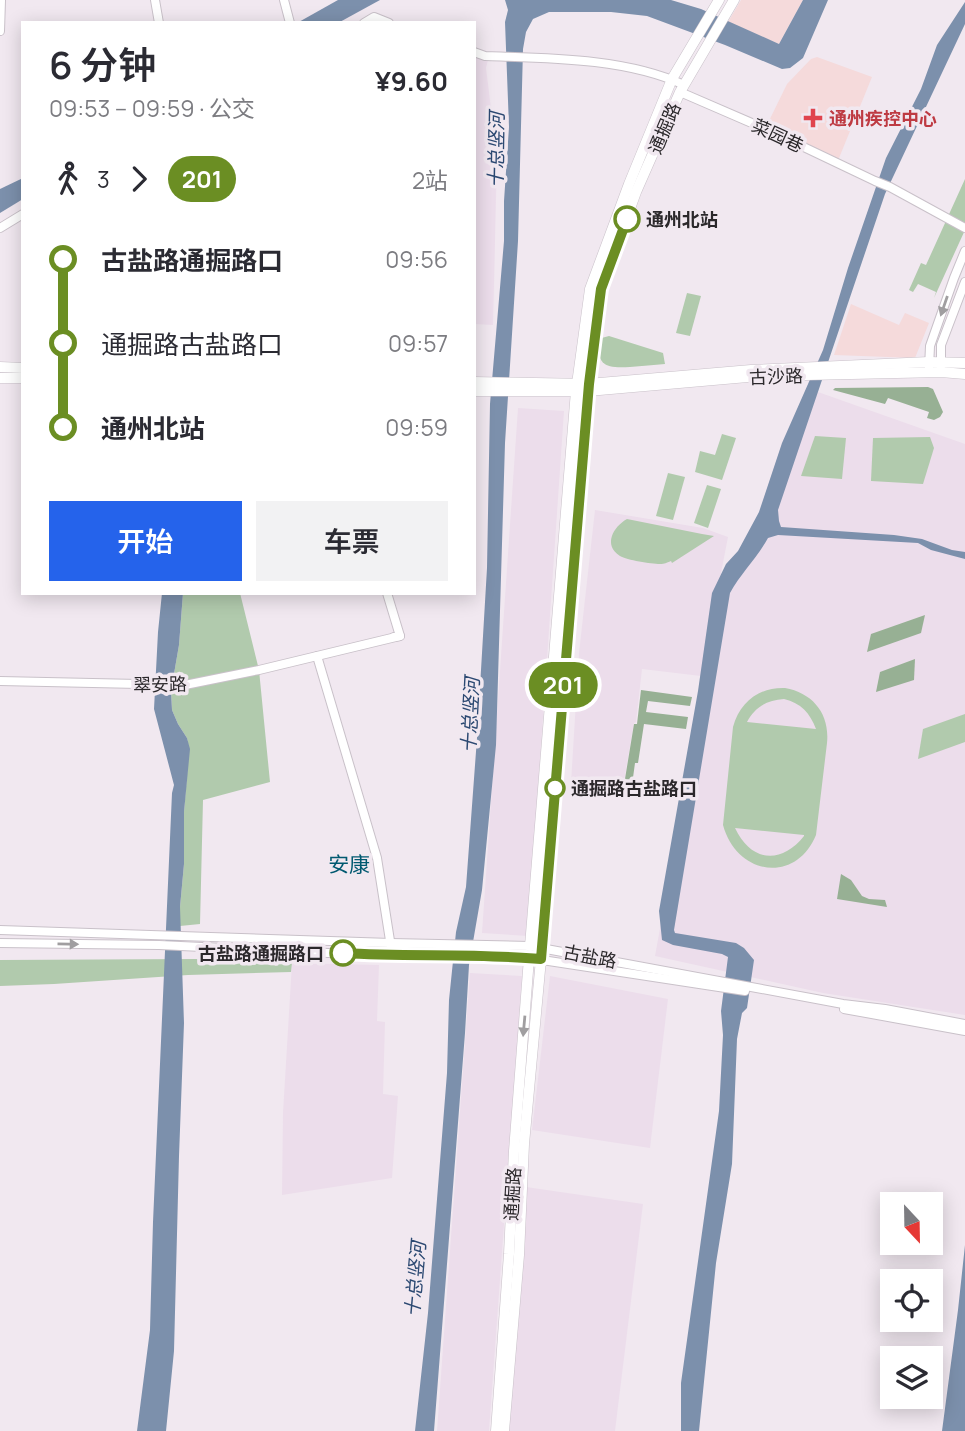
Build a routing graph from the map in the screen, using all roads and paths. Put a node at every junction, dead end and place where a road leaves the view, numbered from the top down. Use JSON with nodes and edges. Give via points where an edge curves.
{"nodes":[{"id":1,"x":1,"y":0,"type":"edge"},
{"id":2,"x":155,"y":0,"type":"edge"},
{"id":3,"x":284,"y":0,"type":"edge"},
{"id":4,"x":734,"y":0,"type":"edge"},
{"id":5,"x":716,"y":4,"type":"edge"},
{"id":6,"x":159,"y":21,"type":"edge"},
{"id":7,"x":289,"y":21,"type":"edge"},
{"id":8,"x":0,"y":31,"type":"edge"},
{"id":9,"x":476,"y":53,"type":"edge"},
{"id":10,"x":671,"y":79,"type":"junction"},
{"id":11,"x":682,"y":88,"type":"junction"},
{"id":12,"x":21,"y":215,"type":"edge"},
{"id":13,"x":0,"y":228,"type":"edge"},
{"id":14,"x":965,"y":228,"type":"edge"},
{"id":15,"x":965,"y":251,"type":"edge"},
{"id":16,"x":965,"y":282,"type":"edge"},
{"id":17,"x":965,"y":363,"type":"edge"},
{"id":18,"x":0,"y":367,"type":"edge"},
{"id":19,"x":929,"y":367,"type":"junction"},
{"id":20,"x":941,"y":367,"type":"junction"},
{"id":21,"x":21,"y":368,"type":"edge"},
{"id":22,"x":965,"y":374,"type":"edge"},
{"id":23,"x":0,"y":378,"type":"edge"},
{"id":24,"x":21,"y":378,"type":"edge"},
{"id":25,"x":477,"y":386,"type":"edge"},
{"id":26,"x":588,"y":387,"type":"junction"},
{"id":27,"x":576,"y":388,"type":"junction"},
{"id":28,"x":388,"y":595,"type":"edge"},
{"id":29,"x":317,"y":656,"type":"junction"},
{"id":30,"x":0,"y":681,"type":"edge"},
{"id":31,"x":0,"y":930,"type":"edge"},
{"id":32,"x":0,"y":943,"type":"edge"},
{"id":33,"x":391,"y":943,"type":"junction"},
{"id":34,"x":530,"y":946,"type":"junction"},
{"id":35,"x":542,"y":947,"type":"junction"},
{"id":36,"x":392,"y":956,"type":"junction"},
{"id":37,"x":529,"y":958,"type":"junction"},
{"id":38,"x":541,"y":959,"type":"junction"},
{"id":39,"x":719,"y":984,"type":"junction"},
{"id":40,"x":750,"y":990,"type":"junction"},
{"id":41,"x":965,"y":1024,"type":"edge"},
{"id":42,"x":965,"y":1031,"type":"edge"},
{"id":43,"x":496,"y":1431,"type":"edge"},
{"id":44,"x":504,"y":1431,"type":"edge"}],
"edges":[{"from":1,"to":8,"type":"street"},
{"from":2,"to":6,"type":"street"},
{"from":3,"to":7,"type":"street"},
{"from":4,"to":11,"type":"main road","name":"通掘路"},
{"from":5,"to":10,"type":"main road","name":"通掘路"},
{"from":9,"to":10,"type":"street","name":"菜园巷","via":[[576,60]]},
{"from":10,"to":11,"type":"street","name":"菜园巷"},
{"from":10,"to":27,"type":"main road","name":"通掘路","via":[[590,289]]},
{"from":11,"to":14,"type":"street","name":"菜园巷"},
{"from":11,"to":26,"type":"main road","name":"通掘路","via":[[636,192],[601,289]]},
{"from":12,"to":13,"type":"street"},
{"from":15,"to":19,"type":"street","one_way":true,"via":[[930,346]]},
{"from":16,"to":20,"type":"street","via":[[941,345]]},
{"from":17,"to":20,"type":"main road"},
{"from":18,"to":21,"type":"main road"},
{"from":19,"to":20,"type":"main road","name":"古沙路"},
{"from":19,"to":26,"type":"main road","name":"古沙路","via":[[751,370]]},
{"from":20,"to":22,"type":"main road"},
{"from":23,"to":24,"type":"main road"},
{"from":25,"to":27,"type":"main road"},
{"from":26,"to":27,"type":"main road","name":"古沙路"},
{"from":26,"to":35,"type":"main road"},
{"from":27,"to":34,"type":"main road"},
{"from":28,"to":29,"type":"street","name":"翠安路","via":[[400,635]]},
{"from":29,"to":30,"type":"street","name":"翠安路","via":[[185,685]]},
{"from":29,"to":33,"type":"street","via":[[377,858]]},
{"from":31,"to":33,"type":"street","name":"古盐路"},
{"from":32,"to":36,"type":"street","name":"古盐路","one_way":true},
{"from":33,"to":34,"type":"street","name":"古盐路"},
{"from":33,"to":36,"type":"street"},
{"from":34,"to":35,"type":"street","name":"古盐路"},
{"from":34,"to":37,"type":"street"},
{"from":35,"to":38,"type":"street"},
{"from":35,"to":39,"type":"street","name":"古盐路"},
{"from":36,"to":37,"type":"street","name":"古盐路"},
{"from":37,"to":38,"type":"street","name":"古盐路"},
{"from":37,"to":43,"type":"main road","name":"通掘路","one_way":true},
{"from":38,"to":39,"type":"street","name":"古盐路"},
{"from":38,"to":44,"type":"main road","name":"通掘路"},
{"from":39,"to":40,"type":"street","name":"古盐路"},
{"from":40,"to":41,"type":"street","name":"古盐路"},
{"from":40,"to":42,"type":"street","name":"古盐路"}]}
